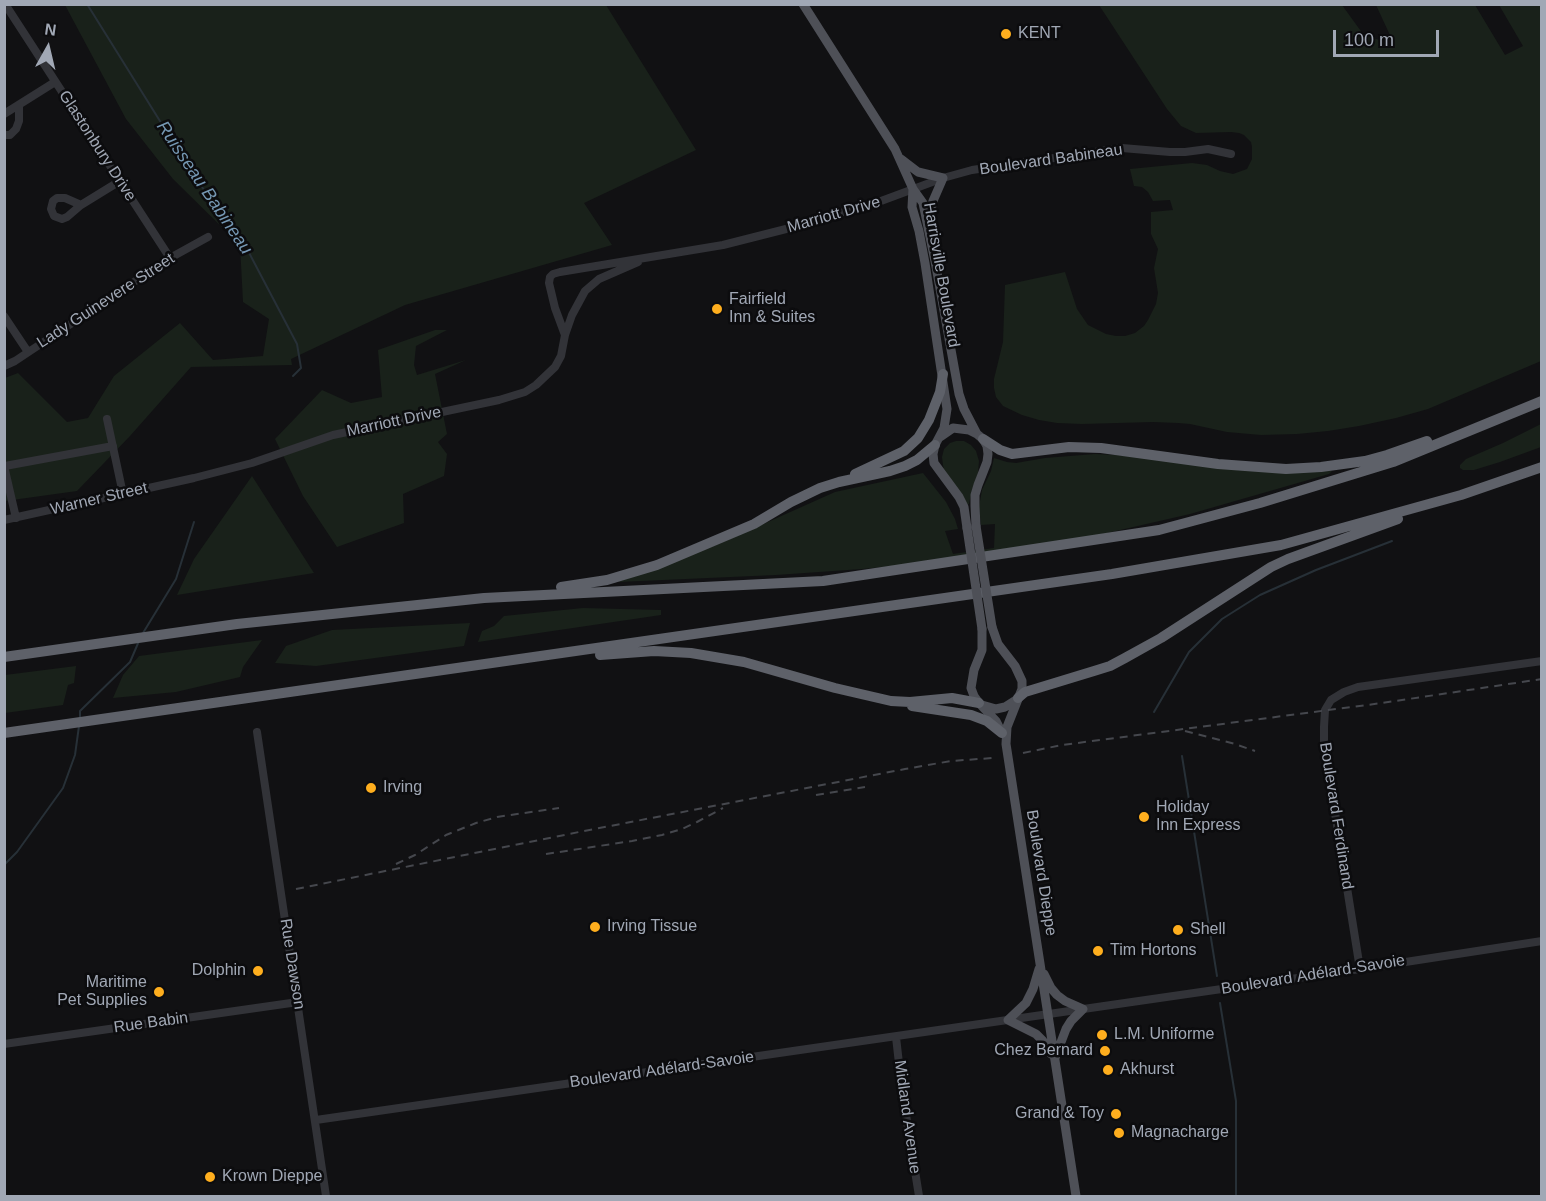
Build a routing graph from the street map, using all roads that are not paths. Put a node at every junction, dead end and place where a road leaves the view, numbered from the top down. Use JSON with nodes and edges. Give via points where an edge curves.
{"nodes":[{"id":1,"x":5,"y":4,"type":"edge"},
{"id":2,"x":803,"y":4,"type":"edge"},
{"id":3,"x":55,"y":82,"type":"junction"},
{"id":4,"x":19,"y":105,"type":"junction"},
{"id":5,"x":4,"y":114,"type":"edge"},
{"id":6,"x":4,"y":135,"type":"edge"},
{"id":7,"x":1231,"y":154,"type":"dead end"},
{"id":8,"x":899,"y":158,"type":"junction"},
{"id":9,"x":944,"y":178,"type":"junction"},
{"id":10,"x":120,"y":181,"type":"junction"},
{"id":11,"x":913,"y":189,"type":"junction"},
{"id":12,"x":81,"y":205,"type":"dead end"},
{"id":13,"x":929,"y":228,"type":"junction"},
{"id":14,"x":208,"y":237,"type":"dead end"},
{"id":15,"x":648,"y":257,"type":"junction"},
{"id":16,"x":170,"y":258,"type":"junction"},
{"id":17,"x":4,"y":316,"type":"edge"},
{"id":18,"x":565,"y":335,"type":"junction"},
{"id":19,"x":28,"y":352,"type":"junction"},
{"id":20,"x":4,"y":366,"type":"edge"},
{"id":21,"x":943,"y":374,"type":"junction"},
{"id":22,"x":1542,"y":401,"type":"edge"},
{"id":23,"x":1518,"y":411,"type":"junction"},
{"id":24,"x":107,"y":419,"type":"dead end"},
{"id":25,"x":980,"y":436,"type":"junction"},
{"id":26,"x":937,"y":442,"type":"junction"},
{"id":27,"x":113,"y":446,"type":"junction"},
{"id":28,"x":4,"y":466,"type":"edge"},
{"id":29,"x":1542,"y":467,"type":"edge"},
{"id":30,"x":194,"y":478,"type":"joint"},
{"id":31,"x":839,"y":482,"type":"junction"},
{"id":32,"x":123,"y":494,"type":"junction"},
{"id":33,"x":1461,"y":495,"type":"junction"},
{"id":34,"x":16,"y":518,"type":"junction"},
{"id":35,"x":4,"y":520,"type":"edge"},
{"id":36,"x":972,"y":527,"type":"junction"},
{"id":37,"x":484,"y":598,"type":"junction"},
{"id":38,"x":987,"y":628,"type":"junction"},
{"id":39,"x":4,"y":657,"type":"edge"},
{"id":40,"x":1542,"y":661,"type":"edge"},
{"id":41,"x":474,"y":666,"type":"junction"},
{"id":42,"x":1018,"y":698,"type":"junction"},
{"id":43,"x":891,"y":701,"type":"junction"},
{"id":44,"x":979,"y":703,"type":"junction"},
{"id":45,"x":257,"y":732,"type":"dead end"},
{"id":46,"x":4,"y":733,"type":"edge"},
{"id":47,"x":1002,"y":733,"type":"junction"},
{"id":48,"x":1006,"y":744,"type":"junction"},
{"id":49,"x":1542,"y":941,"type":"edge"},
{"id":50,"x":1040,"y":967,"type":"junction"},
{"id":51,"x":1360,"y":969,"type":"junction"},
{"id":52,"x":298,"y":1002,"type":"junction"},
{"id":53,"x":1083,"y":1009,"type":"junction"},
{"id":54,"x":1047,"y":1010,"type":"junction"},
{"id":55,"x":1008,"y":1020,"type":"junction"},
{"id":56,"x":896,"y":1037,"type":"junction"},
{"id":57,"x":4,"y":1044,"type":"edge"},
{"id":58,"x":1054,"y":1060,"type":"junction"},
{"id":59,"x":316,"y":1120,"type":"junction"},
{"id":60,"x":326,"y":1197,"type":"edge"},
{"id":61,"x":919,"y":1197,"type":"edge"},
{"id":62,"x":1076,"y":1197,"type":"edge"}],
"edges":[{"from":1,"to":3,"type":"street","name":"Glastonbury Drive"},
{"from":2,"to":8,"type":"main road"},
{"from":3,"to":4,"type":"street"},
{"from":3,"to":10,"type":"street","name":"Glastonbury Drive"},
{"from":4,"to":5,"type":"street"},
{"from":4,"to":6,"type":"street","via":[[16,129]]},
{"from":7,"to":9,"type":"street","name":"Boulevard Babineau","via":[[1208,149],[1170,152],[1122,148],[972,170]]},
{"from":8,"to":9,"type":"main road","via":[[918,172]]},
{"from":8,"to":11,"type":"main road"},
{"from":9,"to":11,"type":"street","name":"Boulevard Babineau"},
{"from":9,"to":13,"type":"main road","via":[[933,201]]},
{"from":10,"to":12,"type":"street"},
{"from":10,"to":16,"type":"street","name":"Glastonbury Drive"},
{"from":11,"to":13,"type":"main road","name":"Harrisville Boulevard","via":[[923,203]]},
{"from":11,"to":15,"type":"street","name":"Marriott Drive","via":[[786,229],[723,245]]},
{"from":11,"to":21,"type":"main road","name":"Harrisville Boulevard","via":[[912,207]]},
{"from":13,"to":25,"type":"main road","name":"Harrisville Boulevard","via":[[958,394]]},
{"from":14,"to":16,"type":"street","name":"Lady Guinevere Street"},
{"from":15,"to":18,"type":"street","name":"Marriott Drive","via":[[599,279],[585,291]]},
{"from":15,"to":18,"type":"street","name":"Marriott Drive","via":[[550,277],[550,291]]},
{"from":16,"to":19,"type":"street","name":"Lady Guinevere Street"},
{"from":17,"to":19,"type":"street"},
{"from":18,"to":30,"type":"street","name":"Marriott Drive","via":[[555,368],[525,392],[333,435]]},
{"from":19,"to":20,"type":"street","name":"Lady Guinevere Street"},
{"from":21,"to":26,"type":"main road","name":"Harrisville Boulevard","via":[[947,417]]},
{"from":21,"to":31,"type":"highway","via":[[940,392],[918,438],[904,452]]},
{"from":22,"to":23,"type":"highway"},
{"from":23,"to":25,"type":"highway","via":[[1387,455],[1301,469],[1218,464],[1101,448],[1070,447],[1012,454]]},
{"from":23,"to":37,"type":"highway","via":[[1393,462],[1160,530],[823,581]]},
{"from":24,"to":27,"type":"street"},
{"from":25,"to":26,"type":"main road","via":[[953,428]]},
{"from":25,"to":36,"type":"main road","name":"Harrisville Boulevard","via":[[988,454],[975,495]]},
{"from":26,"to":31,"type":"highway","via":[[905,466]]},
{"from":26,"to":36,"type":"main road","name":"Harrisville Boulevard","via":[[934,463],[959,497]]},
{"from":27,"to":28,"type":"street"},
{"from":27,"to":32,"type":"street"},
{"from":28,"to":34,"type":"street"},
{"from":29,"to":33,"type":"highway"},
{"from":30,"to":32,"type":"street","name":"Warner Street"},
{"from":31,"to":37,"type":"highway","via":[[657,566],[581,585]]},
{"from":32,"to":34,"type":"street","name":"Warner Street"},
{"from":33,"to":41,"type":"highway","via":[[1281,545],[1112,574]]},
{"from":33,"to":42,"type":"highway","via":[[1288,559],[1125,658]]},
{"from":34,"to":35,"type":"street","name":"Warner Street"},
{"from":36,"to":38,"type":"main road","name":"Harrisville Boulevard","bridge":true},
{"from":37,"to":39,"type":"highway","via":[[237,624]]},
{"from":38,"to":42,"type":"main road","via":[[1019,674],[1022,689]]},
{"from":38,"to":44,"type":"main road","via":[[971,688]]},
{"from":40,"to":51,"type":"street","name":"Boulevard Ferdinand","via":[[1358,687],[1331,700],[1325,710],[1324,744]]},
{"from":41,"to":43,"type":"highway","via":[[633,651],[681,652],[736,660]]},
{"from":41,"to":46,"type":"highway"},
{"from":42,"to":44,"type":"main road","via":[[996,709]]},
{"from":42,"to":48,"type":"main road","via":[[1007,727]]},
{"from":43,"to":44,"type":"highway","via":[[961,699]]},
{"from":43,"to":47,"type":"highway","via":[[971,715]]},
{"from":44,"to":47,"type":"main road"},
{"from":45,"to":52,"type":"street","name":"Rue Dawson"},
{"from":47,"to":48,"type":"main road"},
{"from":48,"to":50,"type":"main road","name":"Boulevard Dieppe"},
{"from":49,"to":51,"type":"street","name":"Boulevard Adélard-Savoie"},
{"from":50,"to":53,"type":"main road","via":[[1054,992]]},
{"from":50,"to":54,"type":"main road","name":"Boulevard Dieppe"},
{"from":50,"to":55,"type":"main road","via":[[1026,1003]]},
{"from":51,"to":53,"type":"street","name":"Boulevard Adélard-Savoie"},
{"from":52,"to":57,"type":"street","name":"Rue Babin"},
{"from":52,"to":59,"type":"street","name":"Rue Dawson"},
{"from":53,"to":54,"type":"street","name":"Boulevard Adélard-Savoie"},
{"from":53,"to":58,"type":"main road","via":[[1066,1029]]},
{"from":54,"to":55,"type":"street","name":"Boulevard Adélard-Savoie"},
{"from":54,"to":58,"type":"main road","name":"Boulevard Dieppe"},
{"from":55,"to":56,"type":"street","name":"Boulevard Adélard-Savoie"},
{"from":55,"to":58,"type":"main road","via":[[1038,1036]]},
{"from":56,"to":59,"type":"street","name":"Boulevard Adélard-Savoie"},
{"from":56,"to":61,"type":"street","name":"Midland Avenue"},
{"from":58,"to":62,"type":"main road","name":"Boulevard Dieppe"},
{"from":59,"to":60,"type":"street","name":"Rue Dawson"}]}
